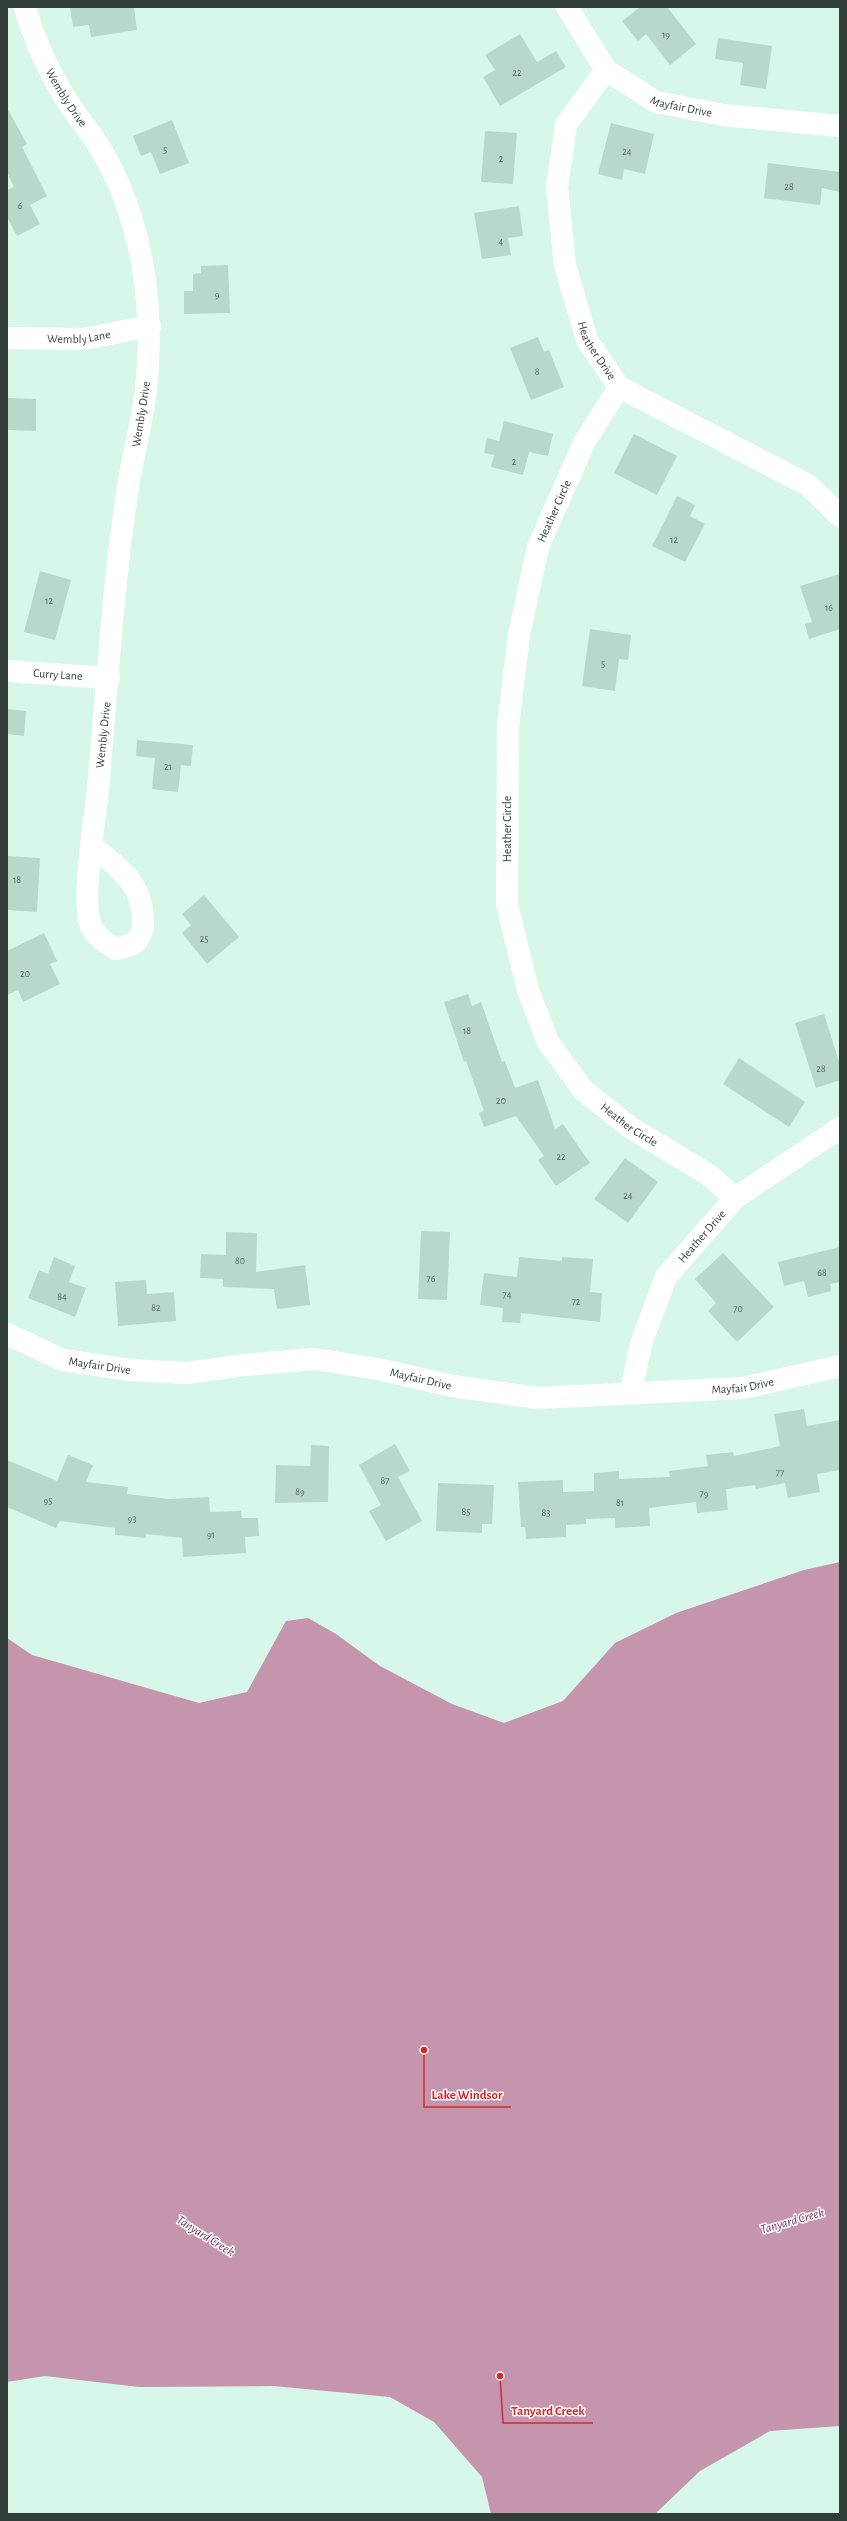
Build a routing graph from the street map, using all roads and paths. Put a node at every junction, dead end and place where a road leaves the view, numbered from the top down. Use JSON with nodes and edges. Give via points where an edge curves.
{"nodes":[{"id":1,"x":25,"y":7,"type":"edge"},
{"id":2,"x":567,"y":7,"type":"edge"},
{"id":3,"x":606,"y":70,"type":"junction"},
{"id":4,"x":840,"y":126,"type":"edge"},
{"id":5,"x":150,"y":326,"type":"junction"},
{"id":6,"x":7,"y":338,"type":"edge"},
{"id":7,"x":619,"y":387,"type":"junction"},
{"id":8,"x":840,"y":516,"type":"edge"},
{"id":9,"x":7,"y":671,"type":"edge"},
{"id":10,"x":109,"y":678,"type":"junction"},
{"id":11,"x":92,"y":846,"type":"dead end"},
{"id":12,"x":840,"y":1128,"type":"edge"},
{"id":13,"x":735,"y":1198,"type":"junction"},
{"id":14,"x":7,"y":1334,"type":"edge"},
{"id":15,"x":840,"y":1366,"type":"edge"},
{"id":16,"x":630,"y":1394,"type":"junction"}],
"edges":[{"from":1,"to":5,"type":"street","name":"Wembly Drive","via":[[32,32],[47,65],[99,146],[130,214],[144,270]]},
{"from":2,"to":3,"type":"street","name":"Mayfair Drive"},
{"from":3,"to":4,"type":"street","name":"Mayfair Drive","via":[[656,102],[723,115]]},
{"from":3,"to":7,"type":"street","name":"Heather Drive","via":[[566,125],[557,187],[565,265],[587,340]]},
{"from":5,"to":6,"type":"street","name":"Wembly Lane","via":[[84,339]]},
{"from":5,"to":10,"type":"street","name":"Wembly Drive","via":[[146,391],[128,488]]},
{"from":7,"to":8,"type":"street","name":"Heather Drive","via":[[808,485]]},
{"from":7,"to":13,"type":"street","name":"Heather Circle","via":[[584,443],[538,547],[519,635],[508,727],[507,904],[528,990],[548,1042],[584,1091],[631,1128],[709,1175]]},
{"from":9,"to":10,"type":"street","name":"Curry Lane"},
{"from":10,"to":11,"type":"street","name":"Wembly Drive"},
{"from":12,"to":13,"type":"street","name":"Heather Drive"},
{"from":13,"to":16,"type":"street","name":"Heather Drive","via":[[666,1277],[642,1341]]},
{"from":14,"to":16,"type":"street","name":"Mayfair Drive","via":[[63,1360],[130,1370],[187,1373],[314,1359],[378,1369],[452,1386],[538,1398]]},
{"from":15,"to":16,"type":"street","name":"Mayfair Drive","via":[[743,1388]]}]}
